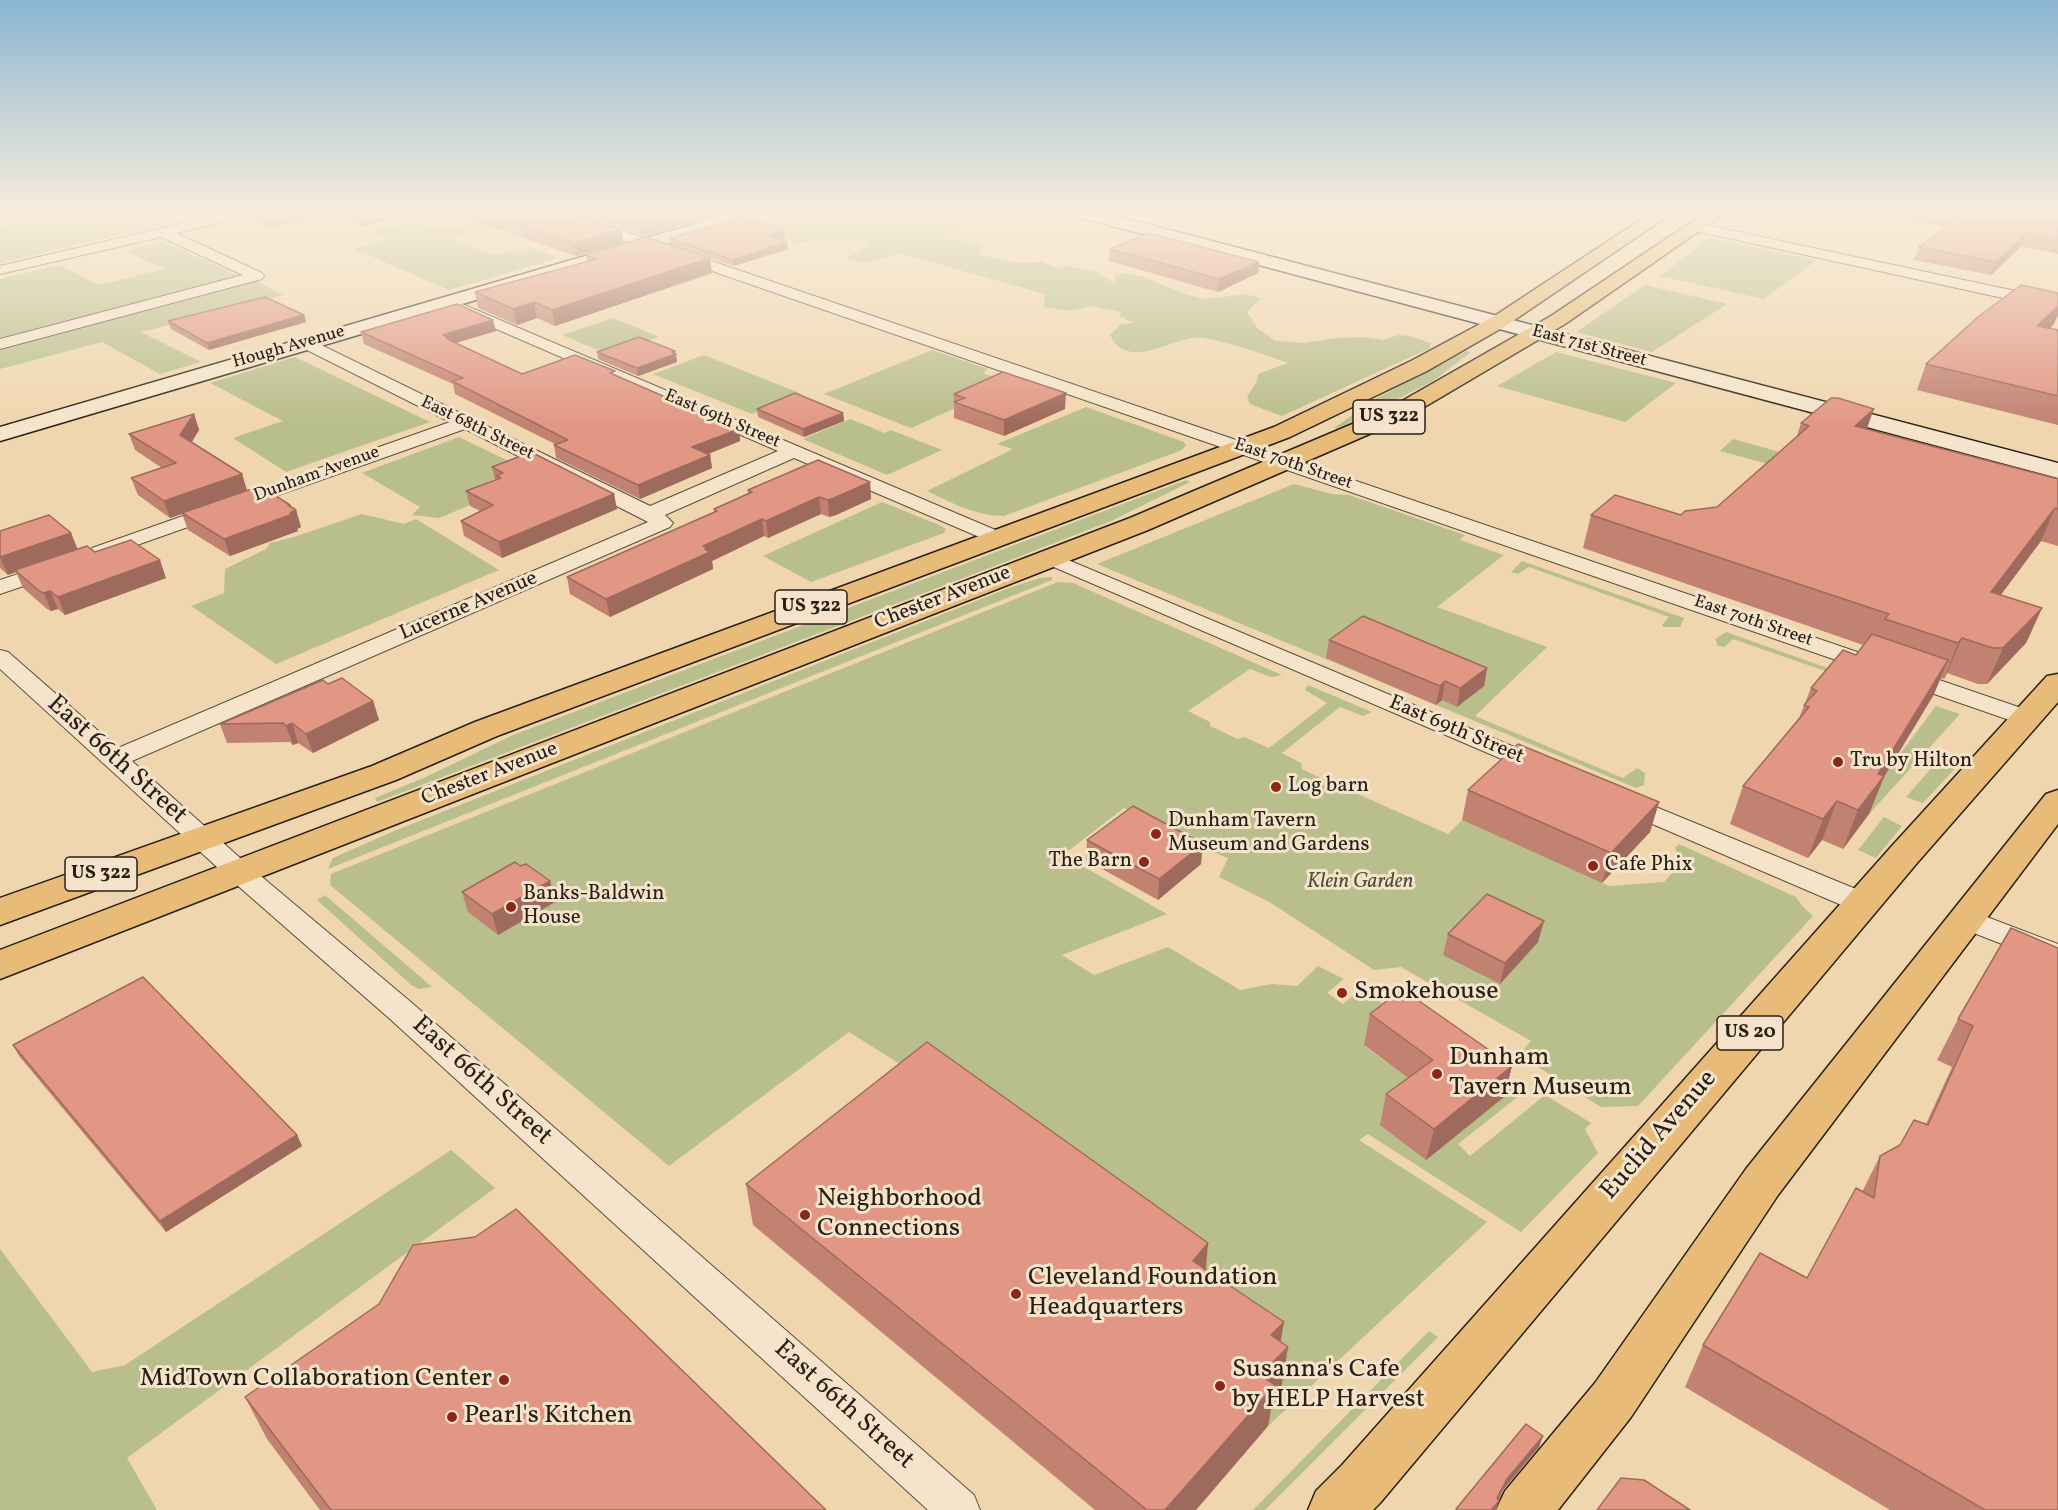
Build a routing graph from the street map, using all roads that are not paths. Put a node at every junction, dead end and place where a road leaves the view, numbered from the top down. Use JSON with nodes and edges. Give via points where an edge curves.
{"nodes":[{"id":1,"x":229,"y":283,"type":"edge"},
{"id":2,"x":509,"y":283,"type":"edge"},
{"id":3,"x":765,"y":283,"type":"edge"},
{"id":4,"x":1349,"y":283,"type":"edge"},
{"id":5,"x":1556,"y":283,"type":"edge"},
{"id":6,"x":1613,"y":283,"type":"edge"},
{"id":7,"x":1958,"y":283,"type":"edge"},
{"id":8,"x":446,"y":302,"type":"junction"},
{"id":9,"x":2058,"y":305,"type":"edge"},
{"id":10,"x":1497,"y":323,"type":"junction"},
{"id":11,"x":1535,"y":333,"type":"junction"},
{"id":12,"x":0,"y":344,"type":"edge"},
{"id":13,"x":305,"y":344,"type":"junction"},
{"id":14,"x":465,"y":423,"type":"junction"},
{"id":15,"x":0,"y":434,"type":"edge"},
{"id":16,"x":1240,"y":447,"type":"junction"},
{"id":17,"x":794,"y":451,"type":"junction"},
{"id":18,"x":1285,"y":463,"type":"junction"},
{"id":19,"x":2058,"y":471,"type":"edge"},
{"id":20,"x":650,"y":514,"type":"junction"},
{"id":21,"x":998,"y":538,"type":"junction"},
{"id":22,"x":1050,"y":558,"type":"junction"},
{"id":23,"x":0,"y":587,"type":"edge"},
{"id":24,"x":0,"y":657,"type":"edge"},
{"id":25,"x":2058,"y":683,"type":"edge"},
{"id":26,"x":2028,"y":718,"type":"junction"},
{"id":27,"x":115,"y":759,"type":"junction"},
{"id":28,"x":1558,"y":774,"type":"edge"},
{"id":29,"x":1601,"y":792,"type":"edge"},
{"id":30,"x":2058,"y":801,"type":"edge"},
{"id":31,"x":202,"y":839,"type":"junction"},
{"id":32,"x":239,"y":872,"type":"junction"},
{"id":33,"x":1863,"y":903,"type":"junction"},
{"id":34,"x":0,"y":912,"type":"edge"},
{"id":35,"x":1966,"y":919,"type":"junction"},
{"id":36,"x":2058,"y":956,"type":"edge"},
{"id":37,"x":0,"y":965,"type":"edge"},
{"id":38,"x":959,"y":1510,"type":"edge"},
{"id":39,"x":1335,"y":1510,"type":"edge"},
{"id":40,"x":1524,"y":1510,"type":"edge"}],
"edges":[{"from":1,"to":12,"type":"street"},
{"from":2,"to":8,"type":"street","name":"Hough Avenue"},
{"from":3,"to":16,"type":"street","name":"East 70th Street"},
{"from":4,"to":10,"type":"street","name":"East 71st Street"},
{"from":5,"to":10,"type":"main road","name":"Chester Avenue","number":"US 322"},
{"from":6,"to":11,"type":"main road","name":"Chester Avenue","number":"US 322"},
{"from":7,"to":9,"type":"street"},
{"from":8,"to":13,"type":"street","name":"Hough Avenue"},
{"from":8,"to":17,"type":"street","name":"East 69th Street"},
{"from":10,"to":11,"type":"street","name":"East 71st Street"},
{"from":10,"to":16,"type":"main road","name":"Chester Avenue","number":"US 322","via":[[1345,403]]},
{"from":11,"to":18,"type":"main road","name":"Chester Avenue","number":"US 322","via":[[1396,414]]},
{"from":11,"to":19,"type":"street","name":"East 71st Street"},
{"from":13,"to":14,"type":"street","name":"East 68th Street"},
{"from":13,"to":15,"type":"street","name":"Hough Avenue"},
{"from":14,"to":20,"type":"street","name":"East 68th Street"},
{"from":14,"to":23,"type":"street","name":"Dunham Avenue"},
{"from":16,"to":18,"type":"street","name":"East 70th Street"},
{"from":16,"to":21,"type":"main road","name":"Chester Avenue","number":"US 322"},
{"from":17,"to":20,"type":"street"},
{"from":17,"to":21,"type":"street","name":"East 69th Street"},
{"from":18,"to":22,"type":"main road","name":"Chester Avenue","number":"US 322"},
{"from":18,"to":26,"type":"street","name":"East 70th Street"},
{"from":20,"to":27,"type":"street","name":"Lucerne Avenue","via":[[663,523]]},
{"from":21,"to":31,"type":"main road","name":"Chester Avenue","number":"US 322"},
{"from":22,"to":28,"type":"street","name":"East 69th Street"},
{"from":22,"to":32,"type":"main road","name":"Chester Avenue","number":"US 322"},
{"from":24,"to":27,"type":"street","name":"East 66th Street"},
{"from":25,"to":26,"type":"main road","name":"Euclid Avenue","number":"US 20"},
{"from":26,"to":33,"type":"main road","name":"Euclid Avenue","number":"US 20"},
{"from":27,"to":31,"type":"street","name":"East 66th Street"},
{"from":29,"to":33,"type":"street"},
{"from":30,"to":35,"type":"main road"},
{"from":31,"to":32,"type":"street","name":"East 66th Street"},
{"from":31,"to":34,"type":"main road","name":"Chester Avenue","number":"US 322"},
{"from":32,"to":37,"type":"main road","name":"Chester Avenue","number":"US 322"},
{"from":32,"to":38,"type":"street","name":"East 66th Street","via":[[401,1011]]},
{"from":33,"to":39,"type":"main road","name":"Euclid Avenue","number":"US 20"},
{"from":35,"to":36,"type":"street"},
{"from":35,"to":40,"type":"main road","via":[[1762,1182],[1613,1400]]}]}
